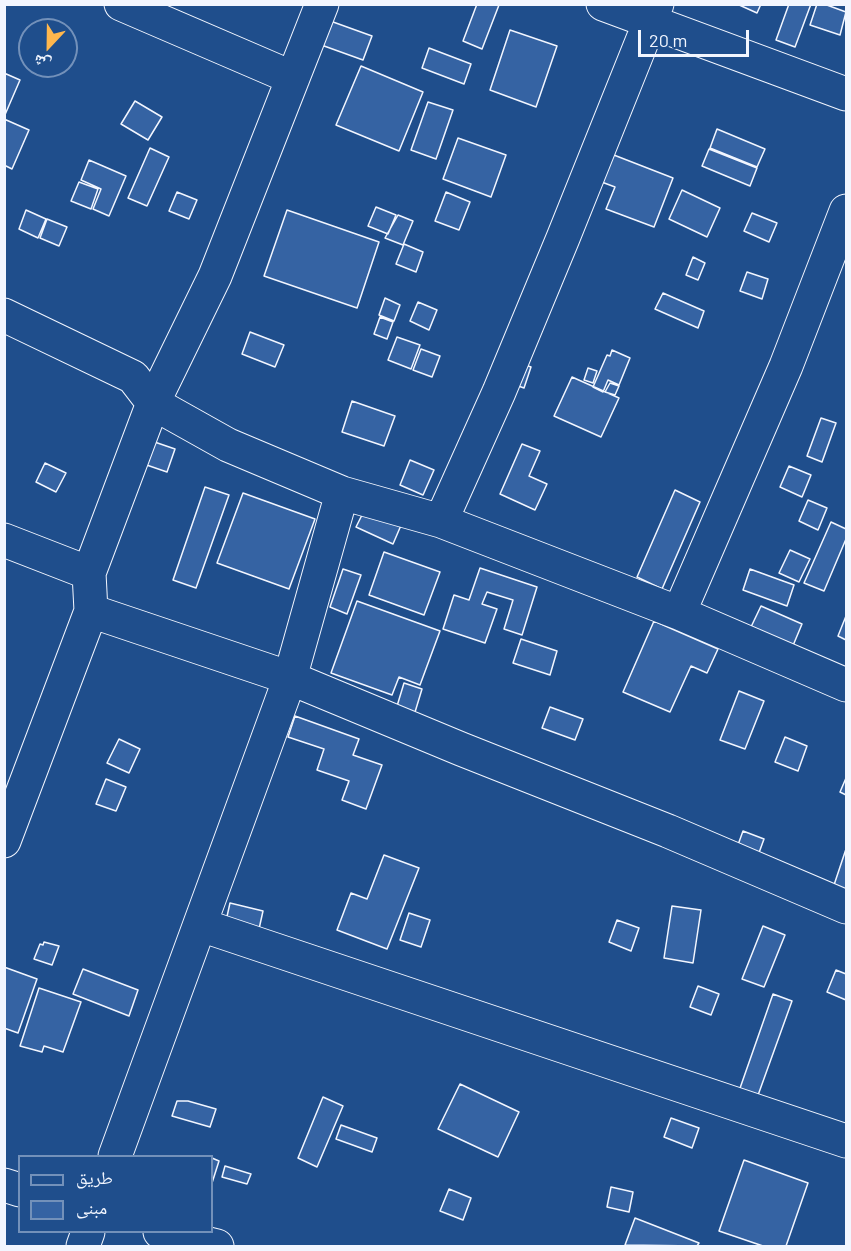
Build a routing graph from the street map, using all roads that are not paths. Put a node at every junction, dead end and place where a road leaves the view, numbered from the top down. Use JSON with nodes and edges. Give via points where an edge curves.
{"nodes":[{"id":1,"x":121,"y":4,"type":"edge"},
{"id":2,"x":322,"y":4,"type":"edge"},
{"id":3,"x":603,"y":4,"type":"edge"},
{"id":4,"x":653,"y":14,"type":"edge"},
{"id":5,"x":293,"y":78,"type":"junction"},
{"id":6,"x":846,"y":94,"type":"edge"},
{"id":7,"x":846,"y":211,"type":"edge"},
{"id":8,"x":4,"y":315,"type":"edge"},
{"id":9,"x":153,"y":403,"type":"junction"},
{"id":10,"x":342,"y":493,"type":"junction"},
{"id":11,"x":441,"y":521,"type":"junction"},
{"id":12,"x":4,"y":540,"type":"edge"},
{"id":13,"x":89,"y":573,"type":"junction"},
{"id":14,"x":91,"y":610,"type":"junction"},
{"id":15,"x":680,"y":613,"type":"junction"},
{"id":16,"x":290,"y":678,"type":"junction"},
{"id":17,"x":846,"y":685,"type":"edge"},
{"id":18,"x":11,"y":802,"type":"edge"},
{"id":19,"x":4,"y":841,"type":"edge"},
{"id":20,"x":846,"y":907,"type":"edge"},
{"id":21,"x":201,"y":925,"type":"junction"},
{"id":22,"x":846,"y":1141,"type":"edge"},
{"id":23,"x":116,"y":1155,"type":"edge"},
{"id":24,"x":164,"y":1233,"type":"edge"},
{"id":25,"x":217,"y":1246,"type":"edge"}],
"edges":[{"from":1,"to":5,"type":"street"},
{"from":2,"to":5,"type":"street"},
{"from":3,"to":4,"type":"street"},
{"from":4,"to":6,"type":"street"},
{"from":4,"to":11,"type":"street","via":[[499,392]]},
{"from":5,"to":9,"type":"street","via":[[215,276]]},
{"from":7,"to":15,"type":"street","via":[[786,366]]},
{"from":8,"to":9,"type":"street","via":[[133,377]]},
{"from":9,"to":10,"type":"street","via":[[228,445]]},
{"from":9,"to":13,"type":"street"},
{"from":10,"to":11,"type":"street"},
{"from":10,"to":16,"type":"street"},
{"from":11,"to":15,"type":"street"},
{"from":12,"to":13,"type":"street"},
{"from":13,"to":14,"type":"street"},
{"from":14,"to":16,"type":"street"},
{"from":14,"to":18,"type":"street"},
{"from":15,"to":17,"type":"street"},
{"from":16,"to":20,"type":"street"},
{"from":16,"to":21,"type":"street"},
{"from":18,"to":19,"type":"street"},
{"from":21,"to":22,"type":"street"},
{"from":21,"to":23,"type":"street"},
{"from":24,"to":25,"type":"street"}]}
